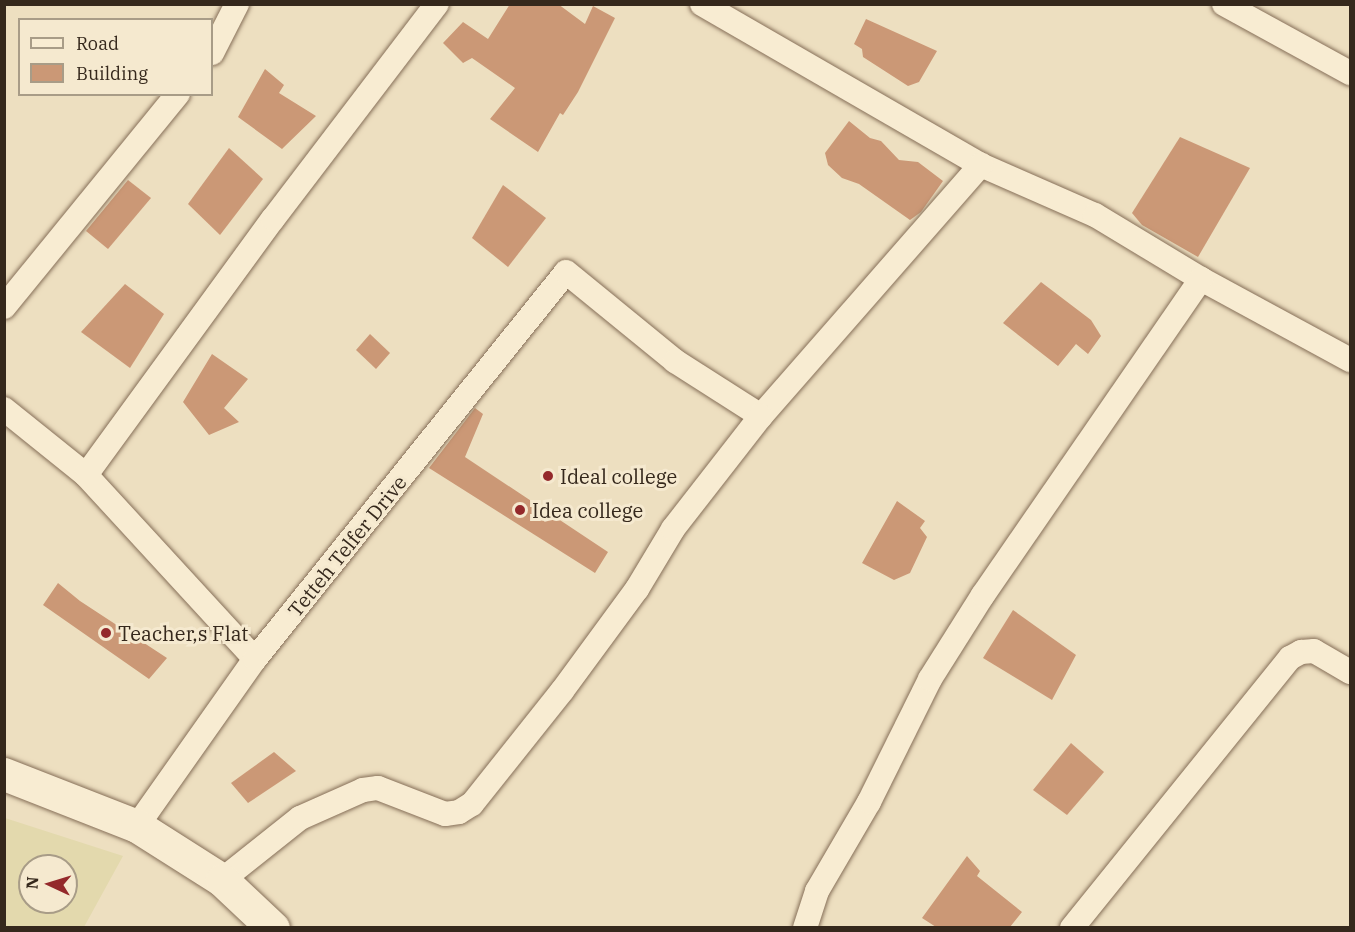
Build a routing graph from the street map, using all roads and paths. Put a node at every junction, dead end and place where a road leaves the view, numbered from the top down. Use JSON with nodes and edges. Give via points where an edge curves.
{"nodes":[{"id":1,"x":237,"y":4,"type":"edge"},
{"id":2,"x":437,"y":4,"type":"edge"},
{"id":3,"x":702,"y":4,"type":"edge"},
{"id":4,"x":1224,"y":4,"type":"edge"},
{"id":5,"x":213,"y":51,"type":"edge"},
{"id":6,"x":1350,"y":73,"type":"edge"},
{"id":7,"x":176,"y":96,"type":"edge"},
{"id":8,"x":981,"y":165,"type":"junction"},
{"id":9,"x":1201,"y":279,"type":"junction"},
{"id":10,"x":4,"y":307,"type":"edge"},
{"id":11,"x":1350,"y":360,"type":"edge"},
{"id":12,"x":4,"y":409,"type":"edge"},
{"id":13,"x":761,"y":416,"type":"junction"},
{"id":14,"x":86,"y":475,"type":"junction"},
{"id":15,"x":255,"y":659,"type":"junction"},
{"id":16,"x":1350,"y":672,"type":"edge"},
{"id":17,"x":4,"y":774,"type":"edge"},
{"id":18,"x":137,"y":826,"type":"junction"},
{"id":19,"x":222,"y":880,"type":"junction"},
{"id":20,"x":273,"y":927,"type":"edge"},
{"id":21,"x":805,"y":927,"type":"edge"},
{"id":22,"x":1072,"y":927,"type":"edge"}],
"edges":[{"from":1,"to":5,"type":"street"},
{"from":2,"to":14,"type":"street","via":[[273,219]]},
{"from":3,"to":8,"type":"street"},
{"from":4,"to":6,"type":"street"},
{"from":7,"to":10,"type":"street"},
{"from":8,"to":9,"type":"street","via":[[1095,215]]},
{"from":8,"to":13,"type":"street"},
{"from":9,"to":11,"type":"street"},
{"from":9,"to":21,"type":"street","via":[[983,595],[930,679],[869,801],[817,891]]},
{"from":12,"to":14,"type":"street"},
{"from":13,"to":15,"type":"street","name":"Tetteh Telfer Drive","via":[[675,361],[566,272]]},
{"from":13,"to":19,"type":"street","via":[[673,529],[637,590],[562,691],[472,804],[445,814],[378,788],[363,789],[300,818]]},
{"from":14,"to":15,"type":"street"},
{"from":15,"to":18,"type":"street","name":"Tetteh Telfer Drive"},
{"from":16,"to":22,"type":"street","via":[[1314,651],[1290,658]]},
{"from":17,"to":18,"type":"street"},
{"from":18,"to":19,"type":"street"},
{"from":19,"to":20,"type":"street"}]}
